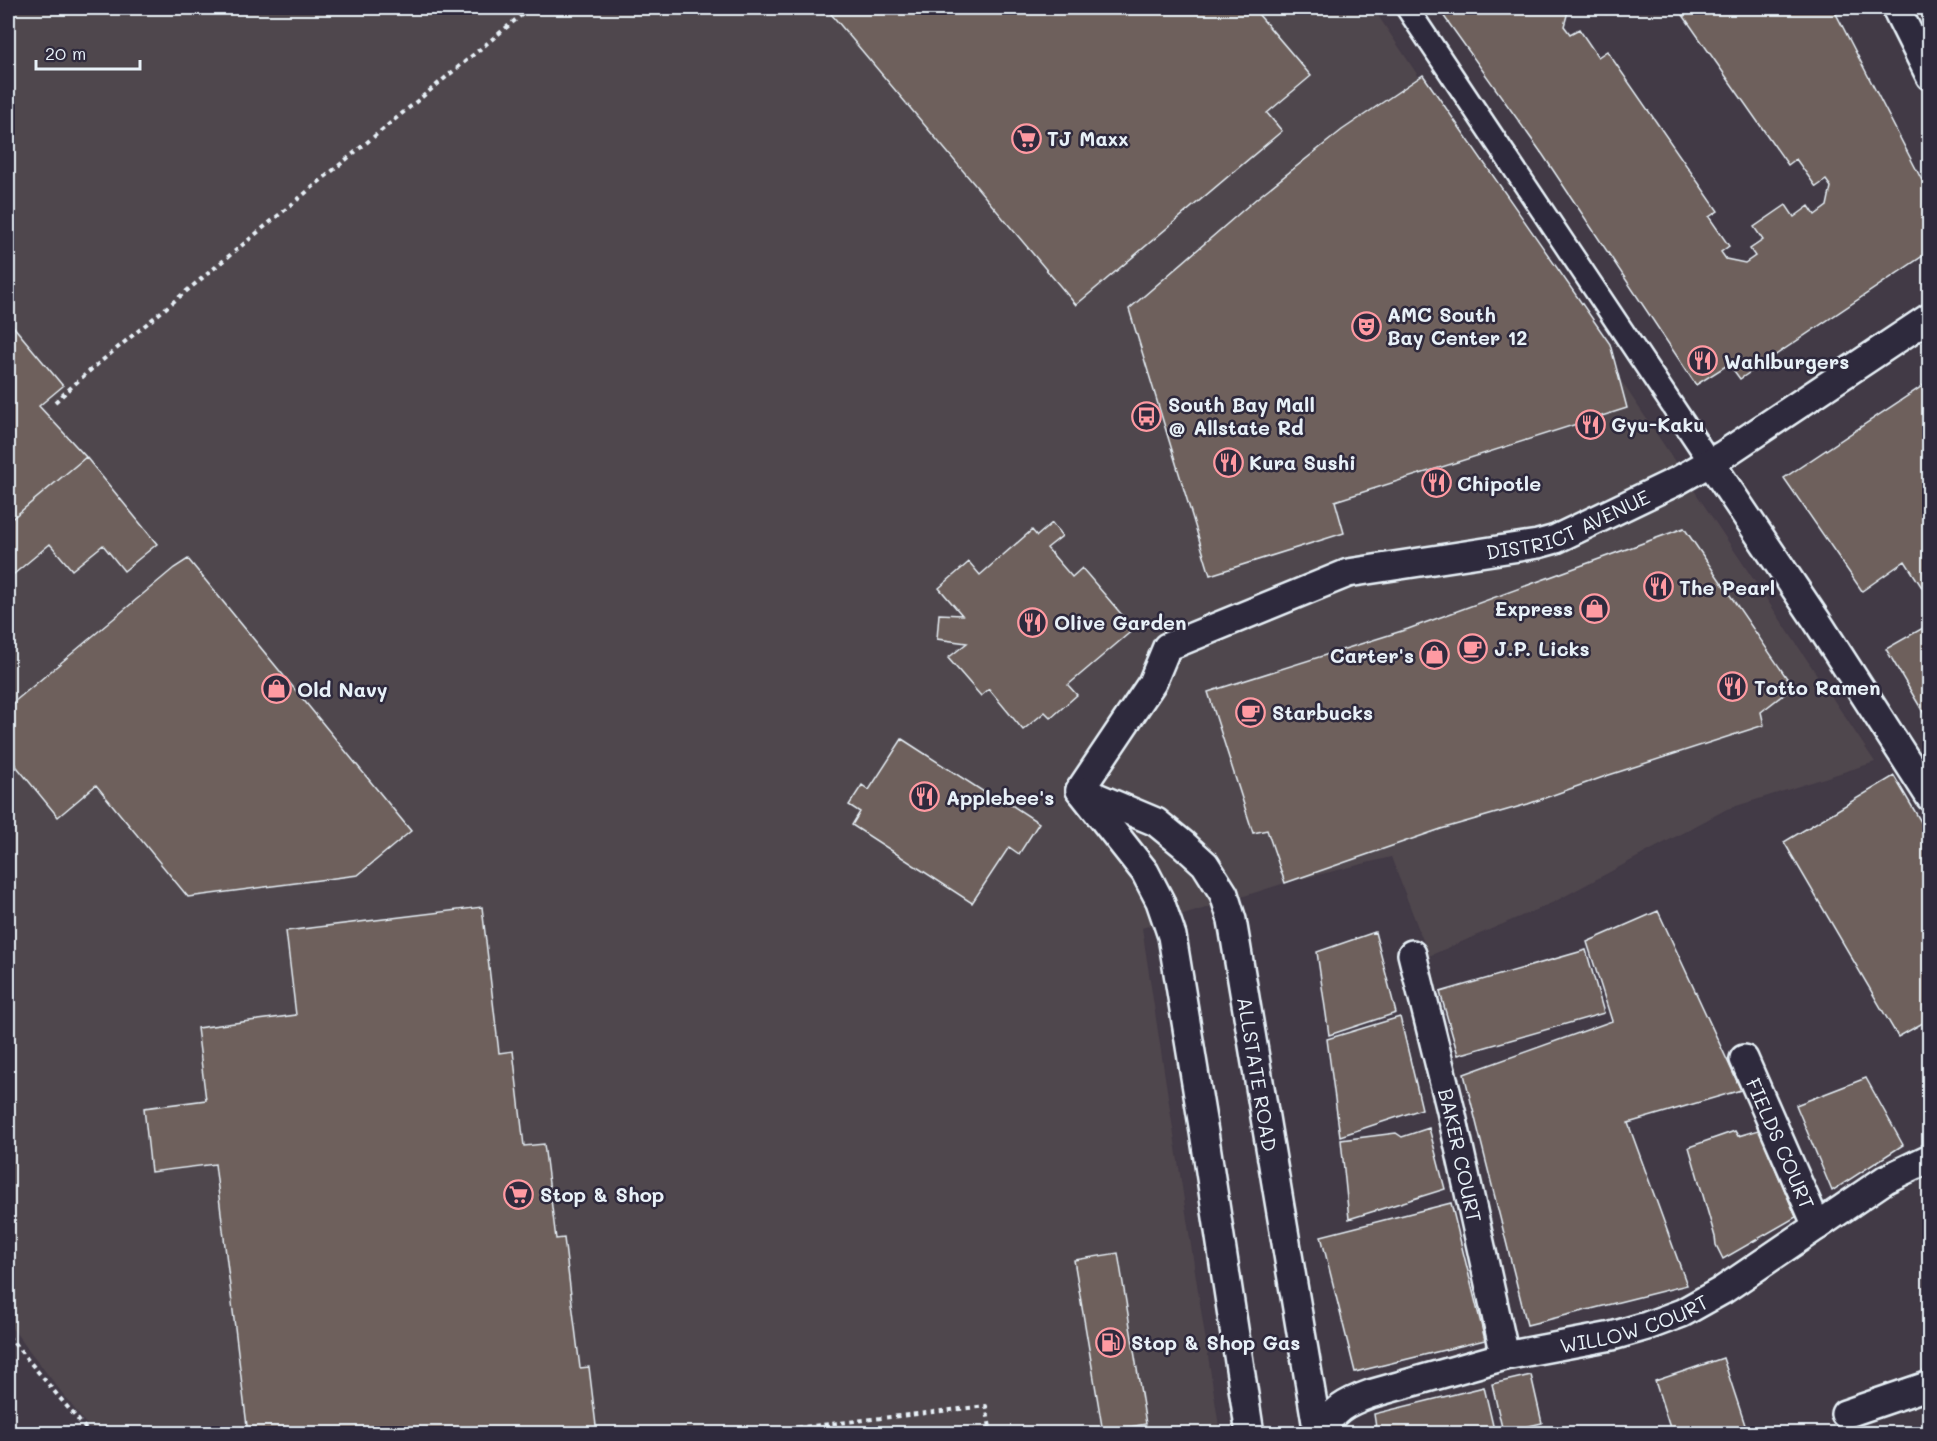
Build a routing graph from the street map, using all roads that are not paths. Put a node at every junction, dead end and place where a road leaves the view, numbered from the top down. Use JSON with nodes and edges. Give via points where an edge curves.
{"nodes":[{"id":1,"x":1407,"y":8,"type":"edge"},
{"id":2,"x":1896,"y":8,"type":"edge"},
{"id":3,"x":1929,"y":76,"type":"edge"},
{"id":4,"x":1929,"y":317,"type":"edge"},
{"id":5,"x":1710,"y":462,"type":"junction"},
{"id":6,"x":1080,"y":790,"type":"junction"},
{"id":7,"x":1929,"y":796,"type":"edge"},
{"id":8,"x":1412,"y":954,"type":"dead end"},
{"id":9,"x":1744,"y":1059,"type":"dead end"},
{"id":10,"x":1929,"y":1158,"type":"edge"},
{"id":11,"x":1816,"y":1226,"type":"junction"},
{"id":12,"x":1505,"y":1356,"type":"junction"},
{"id":13,"x":1929,"y":1385,"type":"edge"},
{"id":14,"x":1845,"y":1414,"type":"dead end"},
{"id":15,"x":1318,"y":1433,"type":"edge"},
{"id":16,"x":1250,"y":1434,"type":"edge"}],
"edges":[{"from":1,"to":5,"type":"street"},
{"from":2,"to":3,"type":"street"},
{"from":4,"to":5,"type":"street","name":"DISTRICT AVENUE"},
{"from":5,"to":6,"type":"street","name":"DISTRICT AVENUE","via":[[1547,542],[1348,573],[1167,647],[1152,683]]},
{"from":5,"to":7,"type":"street"},
{"from":6,"to":15,"type":"street","name":"ALLSTATE ROAD","via":[[1156,822],[1205,864],[1224,894],[1232,920]]},
{"from":6,"to":16,"type":"street","via":[[1145,872],[1172,936]]},
{"from":8,"to":12,"type":"street","name":"BAKER COURT"},
{"from":9,"to":11,"type":"street","name":"FIELDS COURT"},
{"from":10,"to":11,"type":"street","name":"WILLOW COURT","via":[[1887,1179]]},
{"from":11,"to":12,"type":"street","name":"WILLOW COURT","via":[[1723,1290],[1682,1313],[1612,1336]]},
{"from":12,"to":15,"type":"street","name":"WILLOW COURT","via":[[1349,1401],[1333,1413]]},
{"from":13,"to":14,"type":"street"}]}
